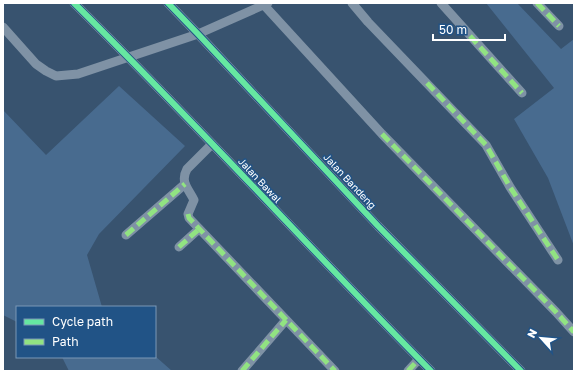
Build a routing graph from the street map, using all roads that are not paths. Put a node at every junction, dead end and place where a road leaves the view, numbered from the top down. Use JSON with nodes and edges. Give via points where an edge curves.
{"nodes":[{"id":1,"x":74,"y":3,"type":"edge"},
{"id":2,"x":168,"y":3,"type":"edge"},
{"id":3,"x":352,"y":3,"type":"edge"},
{"id":4,"x":441,"y":3,"type":"edge"},
{"id":5,"x":537,"y":3,"type":"edge"},
{"id":6,"x":265,"y":4,"type":"edge"},
{"id":7,"x":559,"y":26,"type":"dead end"},
{"id":8,"x":3,"y":27,"type":"edge"},
{"id":9,"x":198,"y":34,"type":"junction"},
{"id":10,"x":128,"y":57,"type":"junction"},
{"id":11,"x":522,"y":93,"type":"dead end"},
{"id":12,"x":212,"y":144,"type":"junction"},
{"id":13,"x":185,"y":184,"type":"junction"},
{"id":14,"x":199,"y":229,"type":"junction"},
{"id":15,"x":126,"y":235,"type":"dead end"},
{"id":16,"x":179,"y":247,"type":"dead end"},
{"id":17,"x":558,"y":260,"type":"dead end"},
{"id":18,"x":286,"y":320,"type":"junction"},
{"id":19,"x":574,"y":332,"type":"edge"},
{"id":20,"x":419,"y":359,"type":"junction"},
{"id":21,"x":242,"y":371,"type":"edge"},
{"id":22,"x":335,"y":371,"type":"edge"},
{"id":23,"x":408,"y":371,"type":"edge"},
{"id":24,"x":431,"y":371,"type":"edge"},
{"id":25,"x":521,"y":371,"type":"edge"}],
"edges":[{"from":1,"to":10,"type":"street","name":"Jalan Bawal"},
{"from":2,"to":9,"type":"street","name":"Jalan Bandeng"},
{"from":3,"to":17,"type":"street","via":[[486,145]]},
{"from":4,"to":11,"type":"street"},
{"from":5,"to":7,"type":"street"},
{"from":6,"to":9,"type":"street"},
{"from":6,"to":19,"type":"street","via":[[382,134]]},
{"from":8,"to":10,"type":"street","via":[[36,64],[56,76],[78,74]]},
{"from":9,"to":10,"type":"street"},
{"from":9,"to":25,"type":"street","name":"Jalan Bandeng","via":[[378,226]]},
{"from":10,"to":12,"type":"street","name":"Jalan Bawal"},
{"from":12,"to":13,"type":"street","via":[[187,169]]},
{"from":12,"to":20,"type":"street","name":"Jalan Bawal","via":[[344,284]]},
{"from":13,"to":14,"type":"street","via":[[194,200],[188,216]]},
{"from":13,"to":15,"type":"street"},
{"from":14,"to":16,"type":"street"},
{"from":14,"to":18,"type":"street"},
{"from":18,"to":21,"type":"street"},
{"from":18,"to":22,"type":"street"},
{"from":20,"to":23,"type":"street"},
{"from":20,"to":24,"type":"street","name":"Jalan Bawal"}]}
